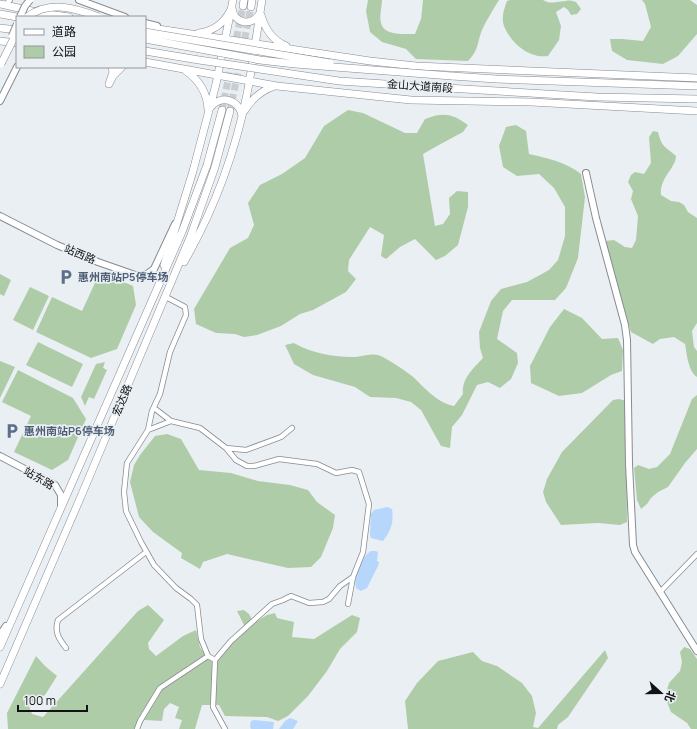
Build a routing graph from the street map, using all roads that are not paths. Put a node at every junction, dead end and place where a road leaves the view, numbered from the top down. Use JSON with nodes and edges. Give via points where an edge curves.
{"nodes":[{"id":1,"x":30,"y":0,"type":"edge"},
{"id":2,"x":80,"y":0,"type":"edge"},
{"id":3,"x":262,"y":0,"type":"edge"},
{"id":4,"x":5,"y":3,"type":"edge"},
{"id":5,"x":232,"y":4,"type":"edge"},
{"id":6,"x":260,"y":11,"type":"junction"},
{"id":7,"x":0,"y":14,"type":"edge"},
{"id":8,"x":19,"y":16,"type":"edge"},
{"id":9,"x":28,"y":16,"type":"edge"},
{"id":10,"x":62,"y":16,"type":"edge"},
{"id":11,"x":96,"y":16,"type":"edge"},
{"id":12,"x":122,"y":16,"type":"edge"},
{"id":13,"x":16,"y":17,"type":"edge"},
{"id":14,"x":146,"y":23,"type":"edge"},
{"id":15,"x":16,"y":26,"type":"edge"},
{"id":16,"x":146,"y":27,"type":"edge"},
{"id":17,"x":0,"y":28,"type":"edge"},
{"id":18,"x":16,"y":31,"type":"edge"},
{"id":19,"x":146,"y":32,"type":"edge"},
{"id":20,"x":178,"y":32,"type":"junction"},
{"id":21,"x":16,"y":33,"type":"edge"},
{"id":22,"x":193,"y":34,"type":"junction"},
{"id":23,"x":146,"y":39,"type":"edge"},
{"id":24,"x":226,"y":39,"type":"junction"},
{"id":25,"x":0,"y":42,"type":"edge"},
{"id":26,"x":16,"y":43,"type":"edge"},
{"id":27,"x":255,"y":44,"type":"junction"},
{"id":28,"x":146,"y":50,"type":"edge"},
{"id":29,"x":295,"y":50,"type":"junction"},
{"id":30,"x":146,"y":62,"type":"edge"},
{"id":31,"x":0,"y":65,"type":"edge"},
{"id":32,"x":16,"y":68,"type":"edge"},
{"id":33,"x":112,"y":68,"type":"edge"},
{"id":34,"x":121,"y":68,"type":"edge"},
{"id":35,"x":182,"y":69,"type":"junction"},
{"id":36,"x":368,"y":70,"type":"junction"},
{"id":37,"x":539,"y":72,"type":"junction"},
{"id":38,"x":218,"y":75,"type":"junction"},
{"id":39,"x":697,"y":78,"type":"edge"},
{"id":40,"x":249,"y":81,"type":"junction"},
{"id":41,"x":598,"y":82,"type":"junction"},
{"id":42,"x":277,"y":86,"type":"junction"},
{"id":43,"x":697,"y":86,"type":"edge"},
{"id":44,"x":597,"y":97,"type":"junction"},
{"id":45,"x":697,"y":99,"type":"edge"},
{"id":46,"x":0,"y":101,"type":"edge"},
{"id":47,"x":531,"y":102,"type":"junction"},
{"id":48,"x":222,"y":110,"type":"tunnel mouth"},
{"id":49,"x":230,"y":111,"type":"tunnel mouth"},
{"id":50,"x":697,"y":111,"type":"edge"},
{"id":51,"x":208,"y":113,"type":"junction"},
{"id":52,"x":241,"y":119,"type":"junction"},
{"id":53,"x":586,"y":174,"type":"dead end"},
{"id":54,"x":0,"y":216,"type":"edge"},
{"id":55,"x":178,"y":219,"type":"junction"},
{"id":56,"x":160,"y":283,"type":"junction"},
{"id":57,"x":170,"y":287,"type":"junction"},
{"id":58,"x":166,"y":297,"type":"junction"},
{"id":59,"x":154,"y":408,"type":"junction"},
{"id":60,"x":171,"y":421,"type":"junction"},
{"id":61,"x":292,"y":428,"type":"dead end"},
{"id":62,"x":148,"y":430,"type":"junction"},
{"id":63,"x":226,"y":448,"type":"junction"},
{"id":64,"x":0,"y":456,"type":"edge"},
{"id":65,"x":60,"y":510,"type":"junction"},
{"id":66,"x":146,"y":552,"type":"junction"},
{"id":67,"x":697,"y":554,"type":"edge"},
{"id":68,"x":353,"y":577,"type":"junction"},
{"id":69,"x":660,"y":592,"type":"junction"},
{"id":70,"x":348,"y":604,"type":"dead end"},
{"id":71,"x":16,"y":612,"type":"junction"},
{"id":72,"x":0,"y":635,"type":"edge"},
{"id":73,"x":0,"y":647,"type":"edge"},
{"id":74,"x":66,"y":648,"type":"dead end"},
{"id":75,"x":697,"y":651,"type":"edge"},
{"id":76,"x":208,"y":656,"type":"junction"},
{"id":77,"x":215,"y":660,"type":"junction"},
{"id":78,"x":0,"y":684,"type":"edge"},
{"id":79,"x":137,"y":729,"type":"edge"},
{"id":80,"x":225,"y":729,"type":"edge"}],
"edges":[{"from":1,"to":8,"type":"street","bridge":true},
{"from":2,"to":12,"type":"street"},
{"from":3,"to":6,"type":"main road"},
{"from":4,"to":10,"type":"main road"},
{"from":5,"to":6,"type":"main road","via":[[234,16],[244,22],[256,19]]},
{"from":5,"to":22,"type":"main road","via":[[226,17],[216,27],[207,32]]},
{"from":5,"to":24,"type":"main road"},
{"from":6,"to":27,"type":"main road"},
{"from":6,"to":29,"type":"main road","via":[[270,35]]},
{"from":7,"to":13,"type":"main road"},
{"from":9,"to":11,"type":"main road","bridge":true,"via":[[43,7],[58,5]]},
{"from":14,"to":20,"type":"street"},
{"from":15,"to":31,"type":"street","bridge":true},
{"from":16,"to":20,"type":"main road"},
{"from":17,"to":18,"type":"main road"},
{"from":19,"to":36,"type":"main road","bridge":true},
{"from":20,"to":22,"type":"main road"},
{"from":21,"to":31,"type":"main road","bridge":true},
{"from":22,"to":24,"type":"main road"},
{"from":23,"to":36,"type":"main road","name":"金山大道南段","bridge":true,"via":[[260,60]]},
{"from":24,"to":27,"type":"main road"},
{"from":24,"to":38,"type":"main road"},
{"from":25,"to":26,"type":"main road"},
{"from":27,"to":29,"type":"main road"},
{"from":27,"to":40,"type":"main road"},
{"from":28,"to":44,"type":"main road","name":"金山大道南段","bridge":true,"via":[[339,81]]},
{"from":29,"to":37,"type":"main road","via":[[416,66]]},
{"from":30,"to":35,"type":"main road"},
{"from":32,"to":46,"type":"street"},
{"from":33,"to":34,"type":"main road","via":[[109,84]]},
{"from":35,"to":38,"type":"main road"},
{"from":35,"to":51,"type":"main road","via":[[201,86],[207,100]]},
{"from":36,"to":41,"type":"main road","name":"金山大道南段","bridge":true,"via":[[496,79]]},
{"from":37,"to":39,"type":"main road"},
{"from":37,"to":41,"type":"main road"},
{"from":38,"to":40,"type":"main road"},
{"from":38,"to":51,"type":"main road"},
{"from":40,"to":42,"type":"main road"},
{"from":40,"to":52,"type":"main road"},
{"from":41,"to":43,"type":"main road","name":"金山大道南段"},
{"from":42,"to":47,"type":"main road","via":[[411,100]]},
{"from":42,"to":52,"type":"main road","via":[[254,98]]},
{"from":44,"to":45,"type":"main road","name":"金山大道南段"},
{"from":44,"to":47,"type":"main road"},
{"from":47,"to":50,"type":"main road"},
{"from":48,"to":56,"type":"main road","name":"宏达路","via":[[182,232]]},
{"from":49,"to":57,"type":"main road","name":"宏达路","via":[[215,167]]},
{"from":51,"to":52,"type":"main road","via":[[213,104],[227,100],[238,106]]},
{"from":51,"to":55,"type":"main road"},
{"from":52,"to":57,"type":"main road","via":[[217,196],[199,237]]},
{"from":53,"to":69,"type":"street","via":[[627,340],[632,545]]},
{"from":54,"to":55,"type":"street","name":"站西路","via":[[64,248],[138,276],[154,269]]},
{"from":55,"to":56,"type":"main road"},
{"from":56,"to":65,"type":"main road","name":"宏达路"},
{"from":57,"to":58,"type":"main road","name":"宏达路"},
{"from":58,"to":59,"type":"street","via":[[184,307],[186,315],[170,352]]},
{"from":58,"to":78,"type":"main road","name":"宏达路"},
{"from":59,"to":60,"type":"street"},
{"from":59,"to":62,"type":"street"},
{"from":60,"to":62,"type":"street"},
{"from":60,"to":63,"type":"street","via":[[200,428]]},
{"from":61,"to":63,"type":"street","via":[[281,438],[246,450]]},
{"from":62,"to":66,"type":"street","via":[[127,463],[124,492],[126,511]]},
{"from":63,"to":68,"type":"street","via":[[236,460],[247,466],[278,459],[317,464],[336,472],[359,472],[369,504],[363,552]]},
{"from":64,"to":65,"type":"street","name":"站东路","via":[[55,485],[62,499]]},
{"from":65,"to":71,"type":"main road","name":"宏达路"},
{"from":66,"to":74,"type":"street","via":[[58,620],[58,637]]},
{"from":66,"to":76,"type":"street","via":[[154,565],[176,588],[197,605],[201,639]]},
{"from":67,"to":69,"type":"street"},
{"from":68,"to":70,"type":"street"},
{"from":68,"to":77,"type":"street","via":[[323,602],[309,603],[291,596],[272,604],[231,641]]},
{"from":69,"to":75,"type":"street"},
{"from":71,"to":72,"type":"street"},
{"from":71,"to":73,"type":"main road","name":"宏达路"},
{"from":76,"to":77,"type":"street"},
{"from":76,"to":79,"type":"street","via":[[160,688]]},
{"from":77,"to":80,"type":"street","via":[[213,707]]}]}
